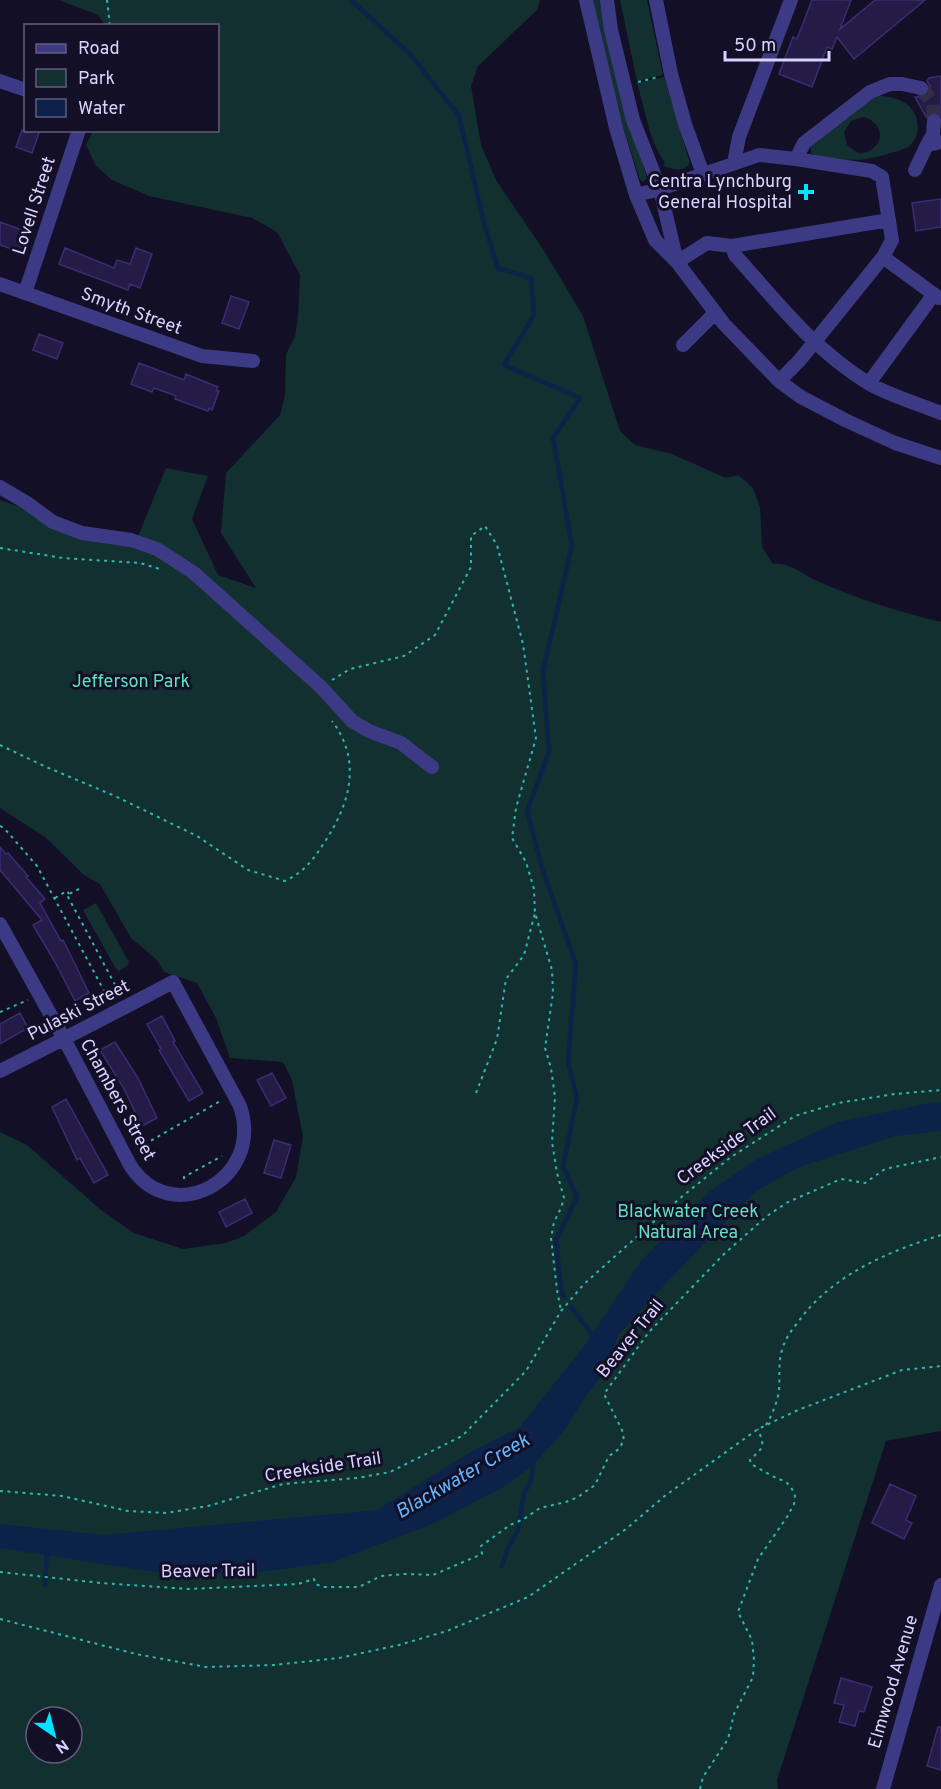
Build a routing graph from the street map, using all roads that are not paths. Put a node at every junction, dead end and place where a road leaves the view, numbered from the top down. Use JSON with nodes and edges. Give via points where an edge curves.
{"nodes":[{"id":1,"x":586,"y":0,"type":"edge"},
{"id":2,"x":607,"y":0,"type":"edge"},
{"id":3,"x":656,"y":0,"type":"edge"},
{"id":4,"x":790,"y":0,"type":"edge"},
{"id":5,"x":0,"y":81,"type":"edge"},
{"id":6,"x":921,"y":88,"type":"dead end"},
{"id":7,"x":24,"y":89,"type":"edge"},
{"id":8,"x":934,"y":121,"type":"tunnel mouth"},
{"id":9,"x":78,"y":132,"type":"edge"},
{"id":10,"x":934,"y":143,"type":"edge"},
{"id":11,"x":796,"y":159,"type":"junction"},
{"id":12,"x":734,"y":163,"type":"junction"},
{"id":13,"x":915,"y":170,"type":"dead end"},
{"id":14,"x":703,"y":174,"type":"junction"},
{"id":15,"x":660,"y":189,"type":"junction"},
{"id":16,"x":636,"y":195,"type":"junction"},
{"id":17,"x":889,"y":220,"type":"junction"},
{"id":18,"x":732,"y":246,"type":"junction"},
{"id":19,"x":883,"y":257,"type":"junction"},
{"id":20,"x":677,"y":262,"type":"junction"},
{"id":21,"x":0,"y":284,"type":"edge"},
{"id":22,"x":25,"y":293,"type":"junction"},
{"id":23,"x":937,"y":297,"type":"edge"},
{"id":24,"x":715,"y":313,"type":"junction"},
{"id":25,"x":814,"y":342,"type":"junction"},
{"id":26,"x":683,"y":345,"type":"dead end"},
{"id":27,"x":253,"y":361,"type":"dead end"},
{"id":28,"x":779,"y":381,"type":"junction"},
{"id":29,"x":869,"y":383,"type":"junction"},
{"id":30,"x":941,"y":412,"type":"edge"},
{"id":31,"x":941,"y":458,"type":"edge"},
{"id":32,"x":0,"y":487,"type":"edge"},
{"id":33,"x":432,"y":766,"type":"dead end"},
{"id":34,"x":0,"y":924,"type":"edge"},
{"id":35,"x":173,"y":982,"type":"joint"},
{"id":36,"x":64,"y":1039,"type":"junction"},
{"id":37,"x":0,"y":1071,"type":"edge"},
{"id":38,"x":941,"y":1585,"type":"edge"},
{"id":39,"x":883,"y":1789,"type":"edge"}],
"edges":[{"from":1,"to":16,"type":"street"},
{"from":2,"to":15,"type":"street","via":[[633,120]]},
{"from":3,"to":14,"type":"street","via":[[671,74]]},
{"from":4,"to":12,"type":"street","via":[[739,137]]},
{"from":5,"to":7,"type":"street"},
{"from":6,"to":11,"type":"street","via":[[890,84],[870,92],[804,143]]},
{"from":8,"to":10,"type":"street"},
{"from":9,"to":22,"type":"street","name":"Lovell Street"},
{"from":10,"to":13,"type":"street"},
{"from":11,"to":12,"type":"street","via":[[759,155]]},
{"from":11,"to":17,"type":"street","via":[[872,171],[882,177]]},
{"from":12,"to":14,"type":"street"},
{"from":14,"to":15,"type":"street"},
{"from":15,"to":16,"type":"street"},
{"from":15,"to":20,"type":"street"},
{"from":16,"to":20,"type":"street","via":[[655,240]]},
{"from":17,"to":18,"type":"street"},
{"from":17,"to":19,"type":"street","via":[[892,240]]},
{"from":18,"to":20,"type":"street","via":[[707,243]]},
{"from":18,"to":25,"type":"street","via":[[735,255]]},
{"from":19,"to":23,"type":"street"},
{"from":19,"to":25,"type":"street"},
{"from":20,"to":24,"type":"street"},
{"from":21,"to":22,"type":"street","name":"Smyth Street"},
{"from":22,"to":27,"type":"street","name":"Smyth Street","via":[[202,356]]},
{"from":23,"to":29,"type":"street"},
{"from":24,"to":26,"type":"street"},
{"from":24,"to":28,"type":"street"},
{"from":25,"to":28,"type":"street"},
{"from":25,"to":29,"type":"street"},
{"from":28,"to":31,"type":"street","via":[[847,421]]},
{"from":29,"to":30,"type":"street"},
{"from":32,"to":33,"type":"street","via":[[53,522],[157,549],[194,573],[321,687],[352,721],[401,743]]},
{"from":34,"to":36,"type":"street","name":"Chambers Street"},
{"from":35,"to":36,"type":"street","name":"Pulaski Street"},
{"from":35,"to":36,"type":"street","name":"Chambers Street","via":[[244,1117],[245,1140],[237,1162],[213,1186],[193,1193],[172,1194],[152,1187],[136,1174]]},
{"from":36,"to":37,"type":"street","name":"Pulaski Street"},
{"from":38,"to":39,"type":"street","name":"Elmwood Avenue"}]}
